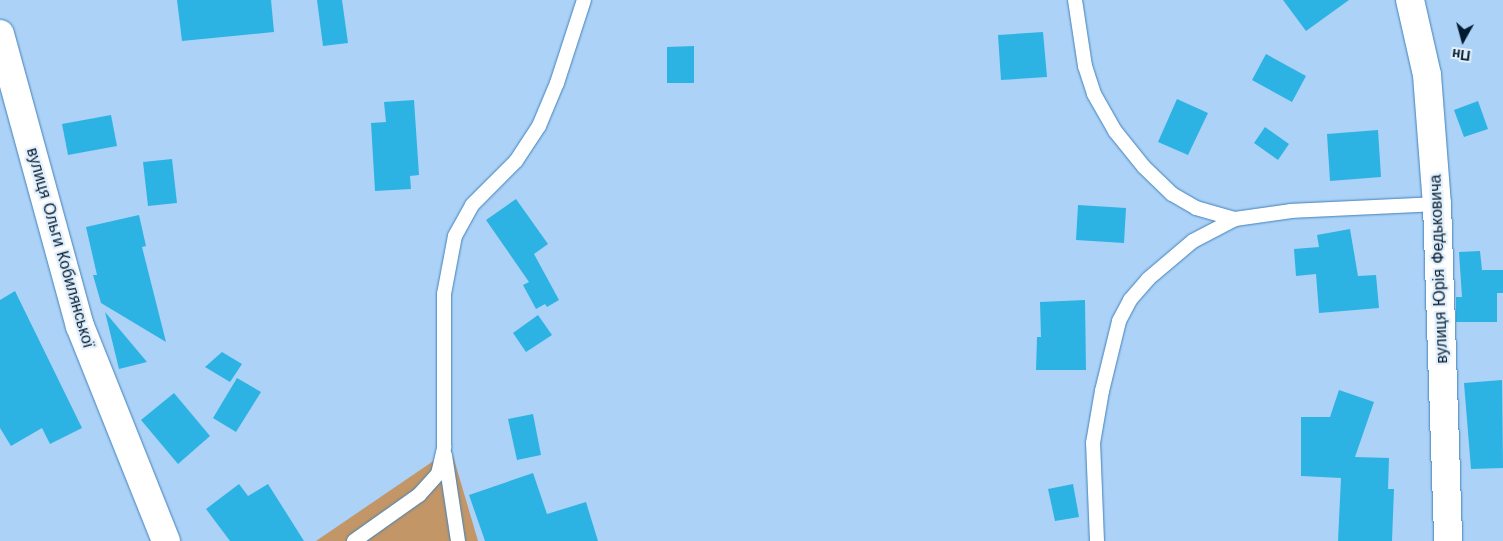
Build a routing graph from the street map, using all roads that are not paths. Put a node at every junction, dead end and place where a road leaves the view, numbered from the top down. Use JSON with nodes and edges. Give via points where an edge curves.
{"nodes":[{"id":1,"x":584,"y":0,"type":"edge"},
{"id":2,"x":1075,"y":0,"type":"edge"},
{"id":3,"x":1410,"y":0,"type":"edge"},
{"id":4,"x":0,"y":34,"type":"edge"},
{"id":5,"x":1438,"y":204,"type":"junction"},
{"id":6,"x":1235,"y":219,"type":"junction"},
{"id":7,"x":444,"y":447,"type":"junction"},
{"id":8,"x":166,"y":541,"type":"edge"},
{"id":9,"x":354,"y":541,"type":"edge"},
{"id":10,"x":458,"y":541,"type":"edge"},
{"id":11,"x":1097,"y":541,"type":"edge"},
{"id":12,"x":1448,"y":541,"type":"edge"}],
"edges":[{"from":1,"to":7,"type":"lane","via":[[558,83],[540,126],[516,161],[472,205],[455,236],[444,294]]},
{"from":2,"to":6,"type":"lane","via":[[1085,66],[1094,94],[1115,131],[1144,167],[1172,194],[1196,208]]},
{"from":3,"to":5,"type":"street","name":"вулиця Юрія Федьковича","via":[[1427,75]]},
{"from":4,"to":8,"type":"street","name":"вулиця Ольги Кобилянської","via":[[80,326]]},
{"from":5,"to":6,"type":"lane","via":[[1291,211]]},
{"from":5,"to":12,"type":"street","name":"вулиця Юрія Федьковича"},
{"from":6,"to":11,"type":"lane","via":[[1193,241],[1148,280],[1130,300],[1119,321],[1093,443]]},
{"from":7,"to":9,"type":"lane","via":[[438,474],[430,486]]},
{"from":7,"to":10,"type":"lane"}]}
